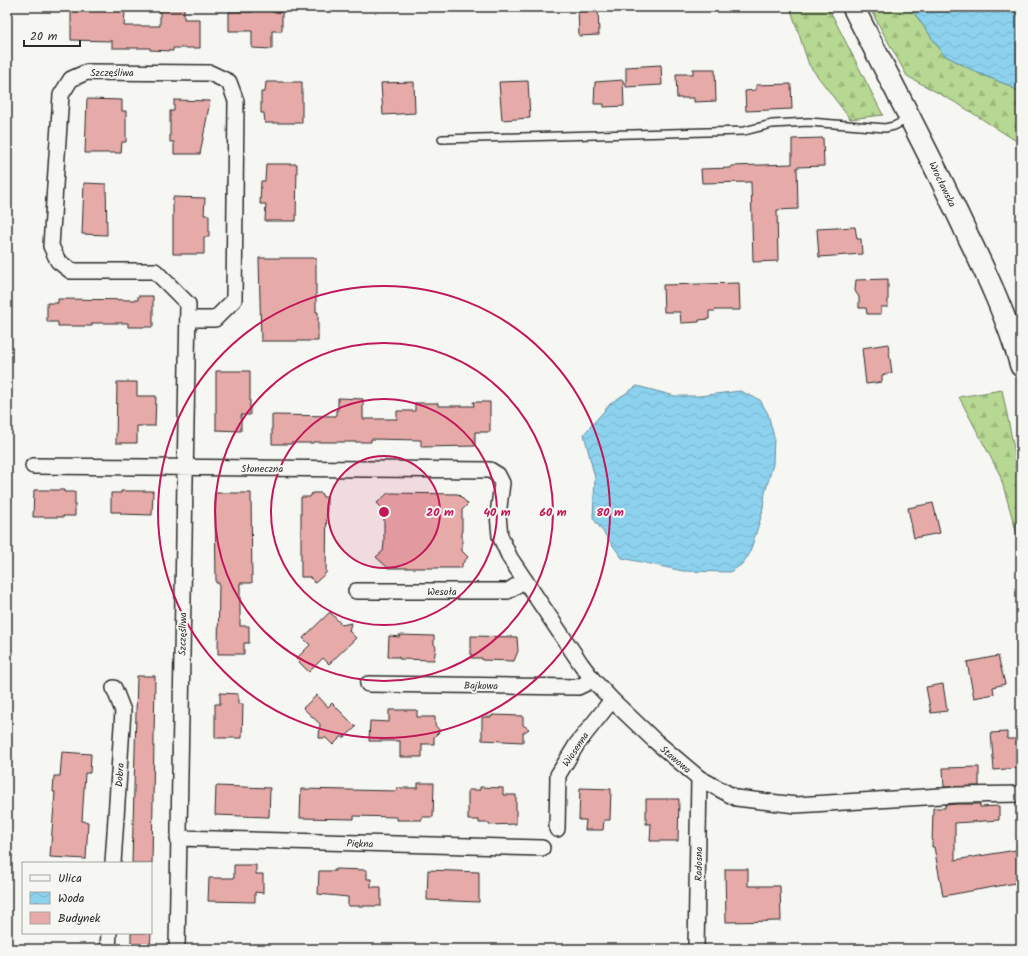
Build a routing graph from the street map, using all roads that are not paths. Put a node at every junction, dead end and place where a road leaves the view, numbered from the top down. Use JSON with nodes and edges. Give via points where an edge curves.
{"nodes":[{"id":1,"x":853,"y":7,"type":"edge"},
{"id":2,"x":910,"y":118,"type":"junction"},
{"id":3,"x":442,"y":139,"type":"dead end"},
{"id":4,"x":188,"y":319,"type":"junction"},
{"id":5,"x":1021,"y":366,"type":"edge"},
{"id":6,"x":33,"y":466,"type":"dead end"},
{"id":7,"x":185,"y":467,"type":"junction"},
{"id":8,"x":490,"y":470,"type":"joint"},
{"id":9,"x":525,"y":580,"type":"junction"},
{"id":10,"x":356,"y":591,"type":"dead end"},
{"id":11,"x":593,"y":680,"type":"junction"},
{"id":12,"x":368,"y":684,"type":"dead end"},
{"id":13,"x":114,"y":688,"type":"dead end"},
{"id":14,"x":612,"y":700,"type":"junction"},
{"id":15,"x":699,"y":778,"type":"junction"},
{"id":16,"x":1021,"y":794,"type":"edge"},
{"id":17,"x":557,"y":829,"type":"dead end"},
{"id":18,"x":178,"y":838,"type":"junction"},
{"id":19,"x":542,"y":848,"type":"dead end"},
{"id":20,"x":113,"y":862,"type":"edge"},
{"id":21,"x":109,"y":934,"type":"edge"},
{"id":22,"x":108,"y":949,"type":"edge"},
{"id":23,"x":176,"y":949,"type":"edge"},
{"id":24,"x":696,"y":949,"type":"edge"}],
"edges":[{"from":1,"to":2,"type":"main road","name":"Wrocławska"},
{"from":2,"to":3,"type":"lane","via":[[885,128],[809,122],[772,124],[744,131]]},
{"from":2,"to":5,"type":"main road","name":"Wrocławska","via":[[984,270]]},
{"from":4,"to":4,"type":"street","name":"Szczęśliwa","via":[[215,319],[234,300],[236,101],[229,82],[210,73],[87,72],[71,79],[61,95],[50,246],[58,261],[71,271],[155,271],[188,304]]},
{"from":4,"to":7,"type":"street","name":"Szczęśliwa"},
{"from":6,"to":7,"type":"street","name":"Słoneczna"},
{"from":7,"to":8,"type":"street","name":"Słoneczna"},
{"from":7,"to":18,"type":"street","name":"Szczęśliwa"},
{"from":8,"to":9,"type":"street","name":"Stawowa","via":[[498,475],[502,483],[498,515],[500,536],[510,558]]},
{"from":9,"to":10,"type":"street","name":"Wesoła","via":[[508,591]]},
{"from":9,"to":11,"type":"street","name":"Stawowa"},
{"from":11,"to":12,"type":"street","name":"Bajkowa","via":[[578,687]]},
{"from":11,"to":14,"type":"street","name":"Stawowa"},
{"from":13,"to":20,"type":"street","name":"Dobra","via":[[123,711]]},
{"from":14,"to":15,"type":"street","name":"Stawowa"},
{"from":14,"to":17,"type":"street","name":"Wiosenna","via":[[577,744],[558,775]]},
{"from":15,"to":16,"type":"street","name":"Stawowa","via":[[736,798],[796,805],[957,795]]},
{"from":15,"to":24,"type":"street","name":"Radosna"},
{"from":18,"to":19,"type":"street","name":"Piękna"},
{"from":18,"to":23,"type":"street","name":"Szczęśliwa"},
{"from":21,"to":22,"type":"street"}]}
